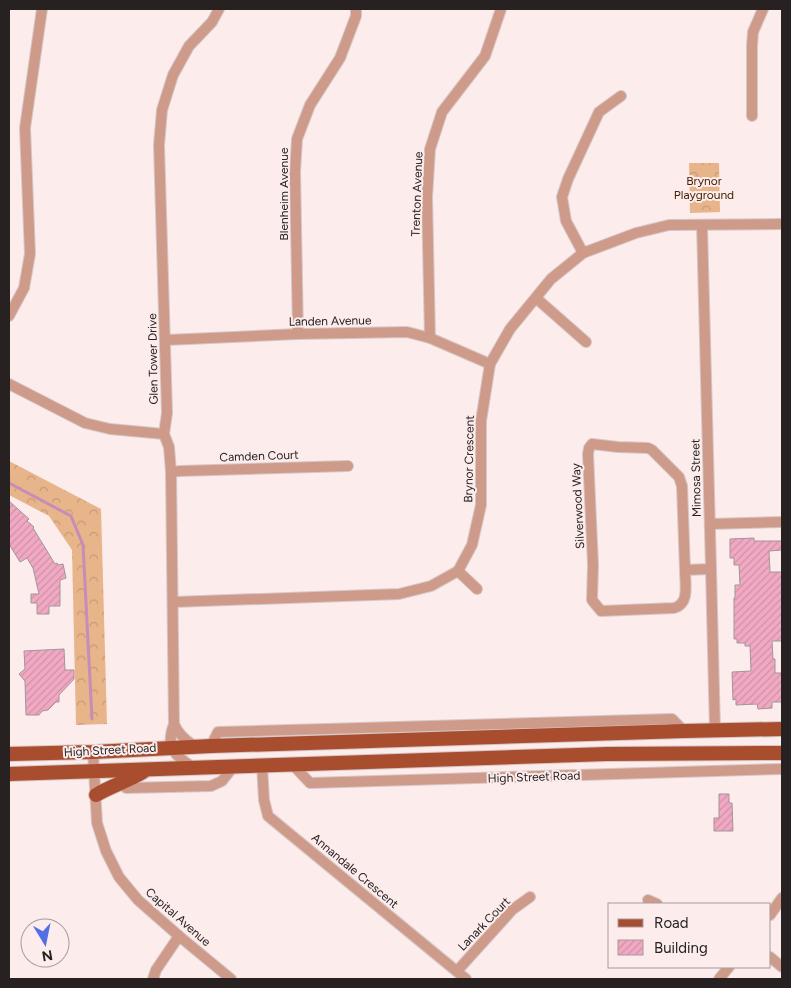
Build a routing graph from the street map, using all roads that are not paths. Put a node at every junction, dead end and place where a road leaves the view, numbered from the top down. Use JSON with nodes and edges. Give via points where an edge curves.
{"nodes":[{"id":1,"x":42,"y":9,"type":"edge"},
{"id":2,"x":219,"y":9,"type":"edge"},
{"id":3,"x":356,"y":9,"type":"edge"},
{"id":4,"x":501,"y":9,"type":"edge"},
{"id":5,"x":763,"y":9,"type":"edge"},
{"id":6,"x":621,"y":96,"type":"dead end"},
{"id":7,"x":752,"y":116,"type":"dead end"},
{"id":8,"x":782,"y":224,"type":"edge"},
{"id":9,"x":702,"y":225,"type":"junction"},
{"id":10,"x":583,"y":253,"type":"junction"},
{"id":11,"x":536,"y":298,"type":"junction"},
{"id":12,"x":9,"y":316,"type":"edge"},
{"id":13,"x":298,"y":334,"type":"junction"},
{"id":14,"x":430,"y":338,"type":"junction"},
{"id":15,"x":166,"y":340,"type":"junction"},
{"id":16,"x":586,"y":342,"type":"dead end"},
{"id":17,"x":490,"y":364,"type":"junction"},
{"id":18,"x":9,"y":384,"type":"edge"},
{"id":19,"x":164,"y":434,"type":"junction"},
{"id":20,"x":348,"y":466,"type":"dead end"},
{"id":21,"x":171,"y":472,"type":"junction"},
{"id":22,"x":782,"y":522,"type":"edge"},
{"id":23,"x":710,"y":524,"type":"junction"},
{"id":24,"x":711,"y":569,"type":"junction"},
{"id":25,"x":685,"y":570,"type":"junction"},
{"id":26,"x":458,"y":571,"type":"junction"},
{"id":27,"x":477,"y":589,"type":"dead end"},
{"id":28,"x":174,"y":602,"type":"junction"},
{"id":29,"x":174,"y":724,"type":"junction"},
{"id":30,"x":782,"y":729,"type":"edge"},
{"id":31,"x":714,"y":731,"type":"junction"},
{"id":32,"x":194,"y":746,"type":"junction"},
{"id":33,"x":172,"y":747,"type":"junction"},
{"id":34,"x":93,"y":752,"type":"junction"},
{"id":35,"x":9,"y":754,"type":"edge"},
{"id":36,"x":782,"y":754,"type":"edge"},
{"id":37,"x":262,"y":765,"type":"junction"},
{"id":38,"x":293,"y":765,"type":"junction"},
{"id":39,"x":233,"y":767,"type":"junction"},
{"id":40,"x":194,"y":768,"type":"junction"},
{"id":41,"x":782,"y":769,"type":"edge"},
{"id":42,"x":148,"y":770,"type":"junction"},
{"id":43,"x":94,"y":772,"type":"junction"},
{"id":44,"x":9,"y":774,"type":"edge"},
{"id":45,"x":126,"y":788,"type":"dead end"},
{"id":46,"x":150,"y":788,"type":"junction"},
{"id":47,"x":96,"y":794,"type":"junction"},
{"id":48,"x":530,"y":897,"type":"dead end"},
{"id":49,"x":782,"y":898,"type":"edge"},
{"id":50,"x":771,"y":914,"type":"edge"},
{"id":51,"x":179,"y":936,"type":"junction"},
{"id":52,"x":771,"y":958,"type":"edge"},
{"id":53,"x":782,"y":967,"type":"edge"},
{"id":54,"x":728,"y":968,"type":"edge"},
{"id":55,"x":457,"y":971,"type":"junction"},
{"id":56,"x":153,"y":979,"type":"edge"},
{"id":57,"x":231,"y":979,"type":"edge"},
{"id":58,"x":466,"y":979,"type":"edge"},
{"id":59,"x":719,"y":979,"type":"edge"}],
"edges":[{"from":1,"to":12,"type":"street","via":[[25,128],[30,254],[24,288]]},
{"from":2,"to":15,"type":"street","name":"Glen Tower Drive","via":[[212,22],[189,46],[172,75],[162,110],[159,145]]},
{"from":3,"to":13,"type":"street","name":"Blenheim Avenue","via":[[340,58],[310,105],[297,139]]},
{"from":4,"to":14,"type":"street","name":"Trenton Avenue","via":[[485,56],[442,112],[430,149],[427,197]]},
{"from":5,"to":7,"type":"street","via":[[752,45]]},
{"from":6,"to":10,"type":"street","via":[[599,112],[562,197],[566,221]]},
{"from":8,"to":9,"type":"street","name":"Brynor Crescent"},
{"from":9,"to":10,"type":"street","name":"Brynor Crescent","via":[[669,225],[636,233]]},
{"from":9,"to":23,"type":"street","name":"Mimosa Street"},
{"from":10,"to":11,"type":"street","name":"Brynor Crescent","via":[[551,280]]},
{"from":11,"to":16,"type":"street"},
{"from":11,"to":17,"type":"street","name":"Brynor Crescent","via":[[510,329]]},
{"from":13,"to":14,"type":"street","name":"Landen Avenue","via":[[408,332]]},
{"from":13,"to":15,"type":"street","name":"Landen Avenue"},
{"from":14,"to":17,"type":"street","name":"Landen Avenue"},
{"from":15,"to":19,"type":"street","name":"Glen Tower Drive","via":[[167,413]]},
{"from":17,"to":26,"type":"street","name":"Brynor Crescent","via":[[481,421],[481,505],[472,545]]},
{"from":18,"to":19,"type":"street","via":[[85,423]]},
{"from":19,"to":21,"type":"street","name":"Glen Tower Drive","via":[[169,447]]},
{"from":20,"to":21,"type":"street","name":"Camden Court"},
{"from":21,"to":28,"type":"street","name":"Glen Tower Drive"},
{"from":22,"to":23,"type":"street"},
{"from":23,"to":24,"type":"street","name":"Mimosa Street"},
{"from":24,"to":25,"type":"street"},
{"from":24,"to":31,"type":"street","name":"Mimosa Street"},
{"from":25,"to":25,"type":"street","name":"Silverwood Way","via":[[686,596],[680,606],[600,611],[592,600],[588,454],[592,444],[648,448],[679,477]]},
{"from":26,"to":27,"type":"street"},
{"from":26,"to":28,"type":"street","via":[[431,586],[399,594]]},
{"from":28,"to":29,"type":"street","name":"Glen Tower Drive"},
{"from":29,"to":32,"type":"street","via":[[181,736]]},
{"from":29,"to":33,"type":"street","name":"Glen Tower Drive","via":[[170,736]]},
{"from":30,"to":31,"type":"main road","name":"High Street Road"},
{"from":31,"to":32,"type":"main road","name":"High Street Road"},
{"from":32,"to":33,"type":"main road","name":"High Street Road"},
{"from":33,"to":34,"type":"main road","name":"High Street Road"},
{"from":33,"to":40,"type":"street","via":[[177,756]]},
{"from":34,"to":35,"type":"main road","name":"High Street Road"},
{"from":34,"to":43,"type":"street","name":"Capital Avenue"},
{"from":36,"to":38,"type":"main road","name":"High Street Road","via":[[607,754]]},
{"from":37,"to":38,"type":"main road","name":"High Street Road"},
{"from":37,"to":39,"type":"main road","name":"High Street Road"},
{"from":37,"to":55,"type":"street","name":"Annandale Crescent","via":[[268,816]]},
{"from":38,"to":41,"type":"street","name":"High Street Road","via":[[310,783]]},
{"from":39,"to":40,"type":"main road","name":"High Street Road"},
{"from":39,"to":46,"type":"street","via":[[222,781],[211,786]]},
{"from":40,"to":42,"type":"main road","name":"High Street Road"},
{"from":42,"to":43,"type":"main road","name":"High Street Road"},
{"from":42,"to":46,"type":"street","name":"High Street Road"},
{"from":42,"to":47,"type":"main road"},
{"from":43,"to":44,"type":"main road","name":"High Street Road"},
{"from":43,"to":47,"type":"street","name":"Capital Avenue"},
{"from":45,"to":46,"type":"street"},
{"from":47,"to":51,"type":"street","name":"Capital Avenue","via":[[98,823],[106,851],[119,876],[138,900]]},
{"from":48,"to":55,"type":"street","name":"Lanark Court","via":[[512,910]]},
{"from":49,"to":50,"type":"street"},
{"from":51,"to":56,"type":"street"},
{"from":51,"to":57,"type":"street","name":"Capital Avenue"},
{"from":52,"to":53,"type":"street"},
{"from":54,"to":59,"type":"street"},
{"from":55,"to":58,"type":"street","name":"Annandale Crescent"}]}
